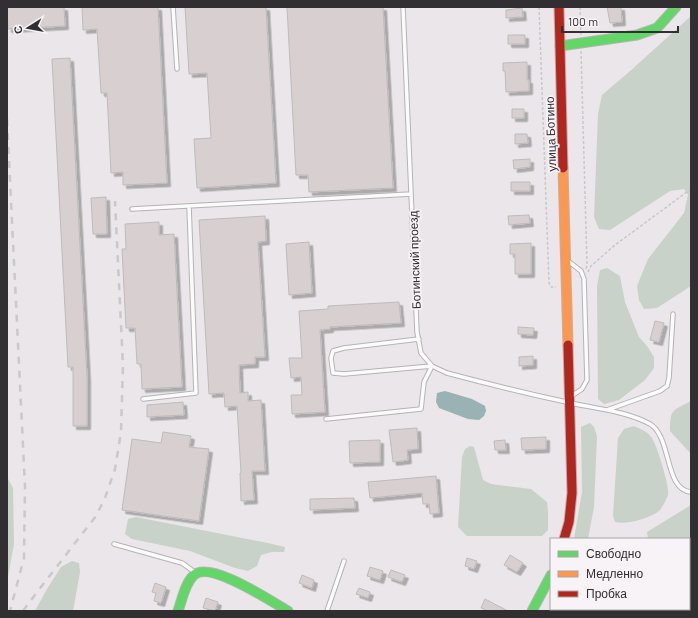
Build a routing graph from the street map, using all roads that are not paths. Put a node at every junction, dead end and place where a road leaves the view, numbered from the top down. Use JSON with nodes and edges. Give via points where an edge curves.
{"nodes":[{"id":1,"x":173,"y":7,"type":"edge"},
{"id":2,"x":403,"y":7,"type":"edge"},
{"id":3,"x":559,"y":7,"type":"edge"},
{"id":4,"x":676,"y":7,"type":"edge"},
{"id":5,"x":560,"y":46,"type":"junction"},
{"id":6,"x":177,"y":69,"type":"dead end"},
{"id":7,"x":411,"y":194,"type":"junction"},
{"id":8,"x":188,"y":206,"type":"junction"},
{"id":9,"x":132,"y":209,"type":"dead end"},
{"id":10,"x":566,"y":260,"type":"junction"},
{"id":11,"x":673,"y":314,"type":"dead end"},
{"id":12,"x":419,"y":339,"type":"junction"},
{"id":13,"x":432,"y":366,"type":"junction"},
{"id":14,"x":143,"y":399,"type":"dead end"},
{"id":15,"x":570,"y":400,"type":"junction"},
{"id":16,"x":606,"y":411,"type":"junction"},
{"id":17,"x":326,"y":419,"type":"dead end"},
{"id":18,"x":691,"y":492,"type":"edge"},
{"id":19,"x":564,"y":538,"type":"edge"},
{"id":20,"x":114,"y":544,"type":"dead end"},
{"id":21,"x":344,"y":561,"type":"dead end"},
{"id":22,"x":196,"y":573,"type":"junction"},
{"id":23,"x":550,"y":577,"type":"edge"},
{"id":24,"x":178,"y":611,"type":"edge"},
{"id":25,"x":288,"y":611,"type":"edge"},
{"id":26,"x":327,"y":611,"type":"edge"},
{"id":27,"x":532,"y":611,"type":"edge"}],
"edges":[{"from":1,"to":6,"type":"lane"},
{"from":2,"to":7,"type":"lane","name":"Ботинский проезд"},
{"from":3,"to":5,"type":"main road","name":"улица Ботино"},
{"from":4,"to":5,"type":"main road","via":[[657,28],[637,35]]},
{"from":5,"to":10,"type":"main road","name":"улица Ботино"},
{"from":7,"to":8,"type":"lane"},
{"from":7,"to":12,"type":"lane","name":"Ботинский проезд"},
{"from":8,"to":9,"type":"lane"},
{"from":8,"to":14,"type":"lane","via":[[196,393]]},
{"from":10,"to":15,"type":"main road","name":"улица Ботино"},
{"from":10,"to":15,"type":"lane","via":[[581,271],[584,279],[587,380]]},
{"from":11,"to":16,"type":"lane","via":[[667,386]]},
{"from":12,"to":13,"type":"lane","name":"Ботинский проезд","via":[[421,353]]},
{"from":12,"to":13,"type":"lane","via":[[333,351],[333,373]]},
{"from":13,"to":15,"type":"lane","via":[[454,375]]},
{"from":13,"to":17,"type":"lane","via":[[424,382],[421,410]]},
{"from":15,"to":16,"type":"lane"},
{"from":15,"to":19,"type":"main road","name":"улица Ботино","via":[[572,493]]},
{"from":16,"to":18,"type":"lane","via":[[632,416],[651,424],[659,432],[676,482],[682,490]]},
{"from":20,"to":22,"type":"lane","via":[[182,563]]},
{"from":21,"to":26,"type":"lane"},
{"from":22,"to":24,"type":"main road"},
{"from":22,"to":25,"type":"main road","via":[[213,572],[228,577]]},
{"from":23,"to":27,"type":"main road"}]}
